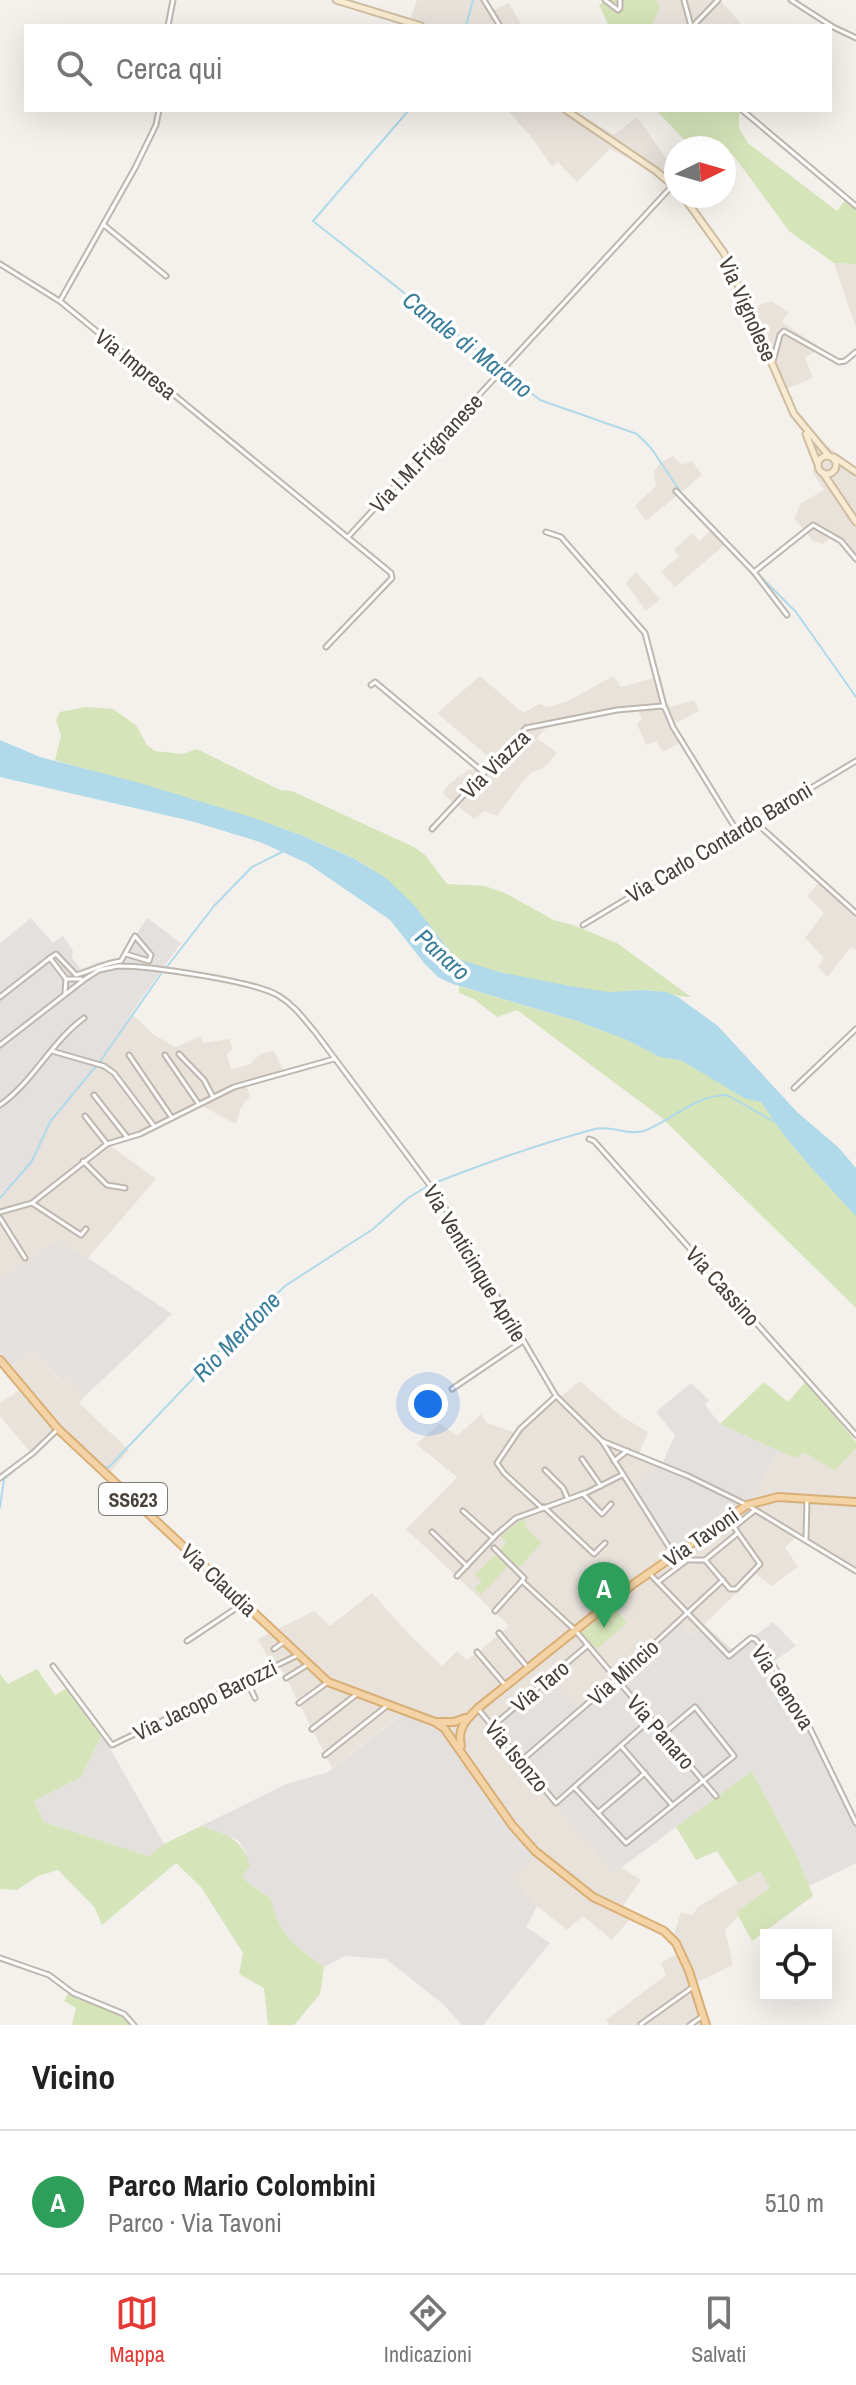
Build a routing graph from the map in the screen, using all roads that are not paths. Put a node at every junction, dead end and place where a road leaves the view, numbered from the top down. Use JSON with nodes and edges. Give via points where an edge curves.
{"nodes":[{"id":1,"x":173,"y":0,"type":"edge"},
{"id":2,"x":336,"y":0,"type":"edge"},
{"id":3,"x":484,"y":0,"type":"edge"},
{"id":4,"x":605,"y":0,"type":"edge"},
{"id":5,"x":620,"y":0,"type":"edge"},
{"id":6,"x":684,"y":0,"type":"edge"},
{"id":7,"x":718,"y":0,"type":"edge"},
{"id":8,"x":791,"y":0,"type":"edge"},
{"id":9,"x":168,"y":24,"type":"edge"},
{"id":10,"x":414,"y":24,"type":"edge"},
{"id":11,"x":499,"y":24,"type":"edge"},
{"id":12,"x":691,"y":24,"type":"edge"},
{"id":13,"x":694,"y":24,"type":"edge"},
{"id":14,"x":828,"y":24,"type":"edge"},
{"id":15,"x":832,"y":26,"type":"edge"},
{"id":16,"x":856,"y":38,"type":"edge"},
{"id":17,"x":159,"y":112,"type":"edge"},
{"id":18,"x":569,"y":112,"type":"edge"},
{"id":19,"x":744,"y":112,"type":"edge"},
{"id":20,"x":664,"y":179,"type":"edge"},
{"id":21,"x":664,"y":197,"type":"edge"},
{"id":22,"x":856,"y":206,"type":"edge"},
{"id":23,"x":692,"y":208,"type":"edge"},
{"id":24,"x":104,"y":225,"type":"junction"},
{"id":25,"x":0,"y":264,"type":"edge"},
{"id":26,"x":166,"y":276,"type":"dead end"},
{"id":27,"x":59,"y":301,"type":"junction"},
{"id":28,"x":856,"y":352,"type":"edge"},
{"id":29,"x":772,"y":365,"type":"junction"},
{"id":30,"x":803,"y":426,"type":"junction"},
{"id":31,"x":830,"y":456,"type":"junction"},
{"id":32,"x":818,"y":464,"type":"junction"},
{"id":33,"x":844,"y":464,"type":"junction"},
{"id":34,"x":836,"y":465,"type":"junction"},
{"id":35,"x":856,"y":472,"type":"edge"},
{"id":36,"x":823,"y":473,"type":"junction"},
{"id":37,"x":831,"y":473,"type":"junction"},
{"id":38,"x":832,"y":486,"type":"junction"},
{"id":39,"x":676,"y":491,"type":"dead end"},
{"id":40,"x":856,"y":522,"type":"edge"},
{"id":41,"x":546,"y":532,"type":"dead end"},
{"id":42,"x":348,"y":537,"type":"junction"},
{"id":43,"x":856,"y":559,"type":"edge"},
{"id":44,"x":755,"y":571,"type":"junction"},
{"id":45,"x":787,"y":615,"type":"dead end"},
{"id":46,"x":326,"y":647,"type":"dead end"},
{"id":47,"x":371,"y":685,"type":"dead end"},
{"id":48,"x":664,"y":706,"type":"junction"},
{"id":49,"x":856,"y":761,"type":"edge"},
{"id":50,"x":483,"y":773,"type":"junction"},
{"id":51,"x":754,"y":821,"type":"junction"},
{"id":52,"x":432,"y":829,"type":"dead end"},
{"id":53,"x":737,"y":831,"type":"junction"},
{"id":54,"x":856,"y":913,"type":"edge"},
{"id":55,"x":583,"y":925,"type":"dead end"},
{"id":56,"x":126,"y":954,"type":"junction"},
{"id":57,"x":50,"y":958,"type":"junction"},
{"id":58,"x":66,"y":979,"type":"junction"},
{"id":59,"x":85,"y":979,"type":"junction"},
{"id":60,"x":64,"y":994,"type":"junction"},
{"id":61,"x":0,"y":997,"type":"edge"},
{"id":62,"x":84,"y":1018,"type":"dead end"},
{"id":63,"x":856,"y":1029,"type":"edge"},
{"id":64,"x":0,"y":1045,"type":"edge"},
{"id":65,"x":52,"y":1051,"type":"junction"},
{"id":66,"x":179,"y":1054,"type":"dead end"},
{"id":67,"x":129,"y":1055,"type":"dead end"},
{"id":68,"x":165,"y":1055,"type":"dead end"},
{"id":69,"x":334,"y":1059,"type":"junction"},
{"id":70,"x":794,"y":1088,"type":"dead end"},
{"id":71,"x":94,"y":1095,"type":"dead end"},
{"id":72,"x":213,"y":1097,"type":"junction"},
{"id":73,"x":198,"y":1103,"type":"junction"},
{"id":74,"x":0,"y":1105,"type":"edge"},
{"id":75,"x":85,"y":1116,"type":"dead end"},
{"id":76,"x":172,"y":1118,"type":"junction"},
{"id":77,"x":154,"y":1126,"type":"junction"},
{"id":78,"x":127,"y":1137,"type":"junction"},
{"id":79,"x":589,"y":1139,"type":"dead end"},
{"id":80,"x":107,"y":1144,"type":"junction"},
{"id":81,"x":83,"y":1161,"type":"junction"},
{"id":82,"x":125,"y":1188,"type":"dead end"},
{"id":83,"x":32,"y":1203,"type":"junction"},
{"id":84,"x":0,"y":1204,"type":"edge"},
{"id":85,"x":2,"y":1211,"type":"edge"},
{"id":86,"x":0,"y":1218,"type":"edge"},
{"id":87,"x":86,"y":1229,"type":"dead end"},
{"id":88,"x":25,"y":1258,"type":"dead end"},
{"id":89,"x":523,"y":1341,"type":"junction"},
{"id":90,"x":0,"y":1360,"type":"edge"},
{"id":91,"x":452,"y":1389,"type":"dead end"},
{"id":92,"x":556,"y":1396,"type":"junction"},
{"id":93,"x":58,"y":1429,"type":"junction"},
{"id":94,"x":856,"y":1435,"type":"edge"},
{"id":95,"x":602,"y":1441,"type":"junction"},
{"id":96,"x":627,"y":1451,"type":"junction"},
{"id":97,"x":582,"y":1459,"type":"dead end"},
{"id":98,"x":614,"y":1461,"type":"junction"},
{"id":99,"x":545,"y":1470,"type":"dead end"},
{"id":100,"x":622,"y":1475,"type":"junction"},
{"id":101,"x":0,"y":1478,"type":"edge"},
{"id":102,"x":601,"y":1486,"type":"junction"},
{"id":103,"x":583,"y":1494,"type":"junction"},
{"id":104,"x":807,"y":1498,"type":"junction"},
{"id":105,"x":568,"y":1499,"type":"junction"},
{"id":106,"x":856,"y":1502,"type":"edge"},
{"id":107,"x":611,"y":1504,"type":"dead end"},
{"id":108,"x":747,"y":1505,"type":"junction"},
{"id":109,"x":542,"y":1507,"type":"junction"},
{"id":110,"x":755,"y":1510,"type":"junction"},
{"id":111,"x":463,"y":1511,"type":"dead end"},
{"id":112,"x":432,"y":1532,"type":"dead end"},
{"id":113,"x":738,"y":1533,"type":"junction"},
{"id":114,"x":493,"y":1538,"type":"junction"},
{"id":115,"x":806,"y":1539,"type":"junction"},
{"id":116,"x":605,"y":1543,"type":"dead end"},
{"id":117,"x":494,"y":1548,"type":"dead end"},
{"id":118,"x":675,"y":1553,"type":"junction"},
{"id":119,"x":687,"y":1560,"type":"junction"},
{"id":120,"x":705,"y":1560,"type":"junction"},
{"id":121,"x":467,"y":1566,"type":"junction"},
{"id":122,"x":856,"y":1571,"type":"edge"},
{"id":123,"x":649,"y":1573,"type":"junction"},
{"id":124,"x":457,"y":1576,"type":"dead end"},
{"id":125,"x":723,"y":1580,"type":"junction"},
{"id":126,"x":522,"y":1581,"type":"junction"},
{"id":127,"x":658,"y":1582,"type":"junction"},
{"id":128,"x":244,"y":1603,"type":"junction"},
{"id":129,"x":495,"y":1611,"type":"dead end"},
{"id":130,"x":687,"y":1612,"type":"junction"},
{"id":131,"x":575,"y":1630,"type":"junction"},
{"id":132,"x":499,"y":1633,"type":"dead end"},
{"id":133,"x":187,"y":1641,"type":"dead end"},
{"id":134,"x":286,"y":1641,"type":"junction"},
{"id":135,"x":588,"y":1645,"type":"junction"},
{"id":136,"x":274,"y":1649,"type":"dead end"},
{"id":137,"x":477,"y":1652,"type":"dead end"},
{"id":138,"x":299,"y":1654,"type":"junction"},
{"id":139,"x":309,"y":1664,"type":"junction"},
{"id":140,"x":53,"y":1666,"type":"dead end"},
{"id":141,"x":528,"y":1668,"type":"junction"},
{"id":142,"x":286,"y":1678,"type":"dead end"},
{"id":143,"x":616,"y":1679,"type":"junction"},
{"id":144,"x":247,"y":1681,"type":"junction"},
{"id":145,"x":328,"y":1682,"type":"junction"},
{"id":146,"x":506,"y":1686,"type":"junction"},
{"id":147,"x":357,"y":1694,"type":"junction"},
{"id":148,"x":255,"y":1698,"type":"dead end"},
{"id":149,"x":299,"y":1703,"type":"dead end"},
{"id":150,"x":388,"y":1705,"type":"junction"},
{"id":151,"x":475,"y":1711,"type":"junction"},
{"id":152,"x":651,"y":1719,"type":"junction"},
{"id":153,"x":445,"y":1726,"type":"junction"},
{"id":154,"x":493,"y":1726,"type":"junction"},
{"id":155,"x":312,"y":1729,"type":"dead end"},
{"id":156,"x":460,"y":1731,"type":"junction"},
{"id":157,"x":663,"y":1734,"type":"junction"},
{"id":158,"x":621,"y":1746,"type":"junction"},
{"id":159,"x":464,"y":1753,"type":"junction"},
{"id":160,"x":325,"y":1755,"type":"dead end"},
{"id":161,"x":521,"y":1761,"type":"junction"},
{"id":162,"x":645,"y":1773,"type":"junction"},
{"id":163,"x":703,"y":1780,"type":"junction"},
{"id":164,"x":574,"y":1787,"type":"junction"},
{"id":165,"x":716,"y":1796,"type":"dead end"},
{"id":166,"x":672,"y":1805,"type":"junction"},
{"id":167,"x":598,"y":1813,"type":"junction"},
{"id":168,"x":856,"y":1823,"type":"edge"},
{"id":169,"x":0,"y":1958,"type":"edge"},
{"id":170,"x":694,"y":1987,"type":"junction"},
{"id":171,"x":703,"y":2016,"type":"junction"},
{"id":172,"x":641,"y":2024,"type":"edge"},
{"id":173,"x":134,"y":2025,"type":"edge"},
{"id":174,"x":690,"y":2025,"type":"edge"},
{"id":175,"x":706,"y":2025,"type":"edge"}],
"edges":[{"from":1,"to":9,"type":"street"},
{"from":2,"to":10,"type":"main road"},
{"from":3,"to":11,"type":"street"},
{"from":4,"to":5,"type":"street","via":[[618,10]]},
{"from":6,"to":12,"type":"street"},
{"from":7,"to":13,"type":"street"},
{"from":8,"to":14,"type":"street"},
{"from":15,"to":16,"type":"street"},
{"from":17,"to":24,"type":"street"},
{"from":18,"to":20,"type":"main road"},
{"from":19,"to":22,"type":"street"},
{"from":21,"to":42,"type":"street","name":"Via I.M.Frignanese"},
{"from":23,"to":29,"type":"main road","name":"Via Vignolese","via":[[724,253]]},
{"from":24,"to":26,"type":"street"},
{"from":24,"to":27,"type":"street"},
{"from":25,"to":27,"type":"street","name":"Via Impresa"},
{"from":27,"to":42,"type":"street","name":"Via Impresa"},
{"from":28,"to":29,"type":"street","via":[[840,363],[784,331]]},
{"from":29,"to":30,"type":"main road","name":"Via Vignolese"},
{"from":30,"to":31,"type":"main road"},
{"from":30,"to":32,"type":"main road"},
{"from":31,"to":32,"type":"main road"},
{"from":31,"to":33,"type":"main road"},
{"from":31,"to":34,"type":"main road"},
{"from":32,"to":36,"type":"main road"},
{"from":33,"to":34,"type":"main road"},
{"from":33,"to":35,"type":"main road"},
{"from":34,"to":37,"type":"main road"},
{"from":36,"to":37,"type":"main road"},
{"from":36,"to":38,"type":"main road"},
{"from":37,"to":38,"type":"main road"},
{"from":38,"to":40,"type":"main road"},
{"from":39,"to":44,"type":"street"},
{"from":41,"to":48,"type":"street","via":[[561,537],[645,633]]},
{"from":42,"to":46,"type":"street","via":[[392,578]]},
{"from":43,"to":44,"type":"street","via":[[841,541],[813,525]]},
{"from":44,"to":45,"type":"street"},
{"from":47,"to":50,"type":"street","via":[[375,682]]},
{"from":48,"to":50,"type":"street","name":"Via Viazza","via":[[526,728]]},
{"from":48,"to":53,"type":"street"},
{"from":49,"to":51,"type":"street","name":"Via Carlo Contardo Baroni"},
{"from":50,"to":52,"type":"street","name":"Via Viazza"},
{"from":51,"to":53,"type":"street","name":"Via Carlo Contardo Baroni"},
{"from":51,"to":54,"type":"street"},
{"from":53,"to":55,"type":"street","name":"Via Carlo Contardo Baroni"},
{"from":56,"to":56,"type":"street","via":[[135,936],[151,955],[149,961]]},
{"from":56,"to":57,"type":"street","via":[[121,961],[76,975],[56,954]]},
{"from":57,"to":58,"type":"street"},
{"from":57,"to":61,"type":"street"},
{"from":58,"to":59,"type":"street"},
{"from":58,"to":60,"type":"street"},
{"from":59,"to":60,"type":"street"},
{"from":59,"to":69,"type":"street","name":"Via Venticinque Aprile","via":[[118,966],[264,989],[295,1009]]},
{"from":60,"to":64,"type":"street"},
{"from":62,"to":65,"type":"street"},
{"from":63,"to":70,"type":"street"},
{"from":65,"to":74,"type":"street"},
{"from":65,"to":77,"type":"street","via":[[114,1073]]},
{"from":66,"to":72,"type":"street"},
{"from":67,"to":76,"type":"street"},
{"from":68,"to":73,"type":"street"},
{"from":69,"to":72,"type":"street"},
{"from":69,"to":89,"type":"street","name":"Via Venticinque Aprile","via":[[440,1199]]},
{"from":71,"to":78,"type":"street"},
{"from":72,"to":73,"type":"street"},
{"from":73,"to":76,"type":"street"},
{"from":75,"to":80,"type":"street"},
{"from":76,"to":77,"type":"street"},
{"from":77,"to":78,"type":"street"},
{"from":78,"to":80,"type":"street"},
{"from":79,"to":94,"type":"street","name":"Via Cassino"},
{"from":80,"to":81,"type":"street"},
{"from":81,"to":82,"type":"street","via":[[107,1185]]},
{"from":81,"to":83,"type":"street"},
{"from":83,"to":85,"type":"street"},
{"from":83,"to":87,"type":"street","via":[[81,1235]]},
{"from":84,"to":85,"type":"street"},
{"from":86,"to":88,"type":"street"},
{"from":89,"to":91,"type":"street"},
{"from":89,"to":92,"type":"street","name":"Via Venticinque Aprile"},
{"from":90,"to":93,"type":"main road","name":"Via Claudia","number":"SS623"},
{"from":92,"to":95,"type":"street","name":"Via Venticinque Aprile"},
{"from":92,"to":109,"type":"street","via":[[520,1429],[497,1463]]},
{"from":93,"to":101,"type":"street"},
{"from":93,"to":128,"type":"main road","name":"Via Claudia","number":"SS623"},
{"from":95,"to":96,"type":"street","name":"Via Venticinque Aprile"},
{"from":95,"to":98,"type":"street"},
{"from":96,"to":98,"type":"street"},
{"from":96,"to":108,"type":"street","name":"Via Venticinque Aprile"},
{"from":97,"to":102,"type":"street"},
{"from":98,"to":100,"type":"street"},
{"from":99,"to":105,"type":"street"},
{"from":100,"to":102,"type":"street"},
{"from":100,"to":118,"type":"street"},
{"from":102,"to":103,"type":"street"},
{"from":103,"to":105,"type":"street"},
{"from":103,"to":107,"type":"street","via":[[602,1514]]},
{"from":104,"to":106,"type":"main road","name":"Via Tavoni"},
{"from":104,"to":108,"type":"main road","name":"Via Tavoni","via":[[778,1497]]},
{"from":104,"to":115,"type":"street"},
{"from":105,"to":109,"type":"street"},
{"from":108,"to":110,"type":"street","name":"Via Venticinque Aprile"},
{"from":108,"to":118,"type":"main road","name":"Via Tavoni"},
{"from":109,"to":114,"type":"street","via":[[516,1518]]},
{"from":109,"to":116,"type":"street","via":[[594,1554]]},
{"from":110,"to":113,"type":"street","via":[[734,1527]]},
{"from":110,"to":115,"type":"street","name":"Via Venticinque Aprile"},
{"from":111,"to":114,"type":"street"},
{"from":112,"to":121,"type":"street"},
{"from":113,"to":120,"type":"street"},
{"from":113,"to":125,"type":"street","via":[[760,1564],[736,1589]]},
{"from":114,"to":121,"type":"street"},
{"from":115,"to":122,"type":"street","name":"Via Venticinque Aprile"},
{"from":117,"to":126,"type":"street","name":"Via Panaro"},
{"from":118,"to":119,"type":"street"},
{"from":118,"to":123,"type":"main road","name":"Via Tavoni"},
{"from":119,"to":120,"type":"street"},
{"from":119,"to":127,"type":"street"},
{"from":120,"to":125,"type":"street"},
{"from":121,"to":124,"type":"street"},
{"from":123,"to":127,"type":"street","name":"Via Genova"},
{"from":123,"to":131,"type":"main road","name":"Via Tavoni"},
{"from":125,"to":130,"type":"street","name":"Via Mincio"},
{"from":126,"to":129,"type":"street"},
{"from":126,"to":131,"type":"street","name":"Via Panaro"},
{"from":127,"to":130,"type":"street","name":"Via Genova"},
{"from":128,"to":133,"type":"street"},
{"from":128,"to":134,"type":"main road","name":"Via Claudia","number":"SS623"},
{"from":130,"to":143,"type":"street","name":"Via Mincio"},
{"from":130,"to":168,"type":"street","name":"Via Genova","via":[[729,1656],[751,1638],[763,1648],[802,1712]]},
{"from":131,"to":135,"type":"street","name":"Via Panaro"},
{"from":131,"to":141,"type":"main road","name":"Via Tavoni"},
{"from":132,"to":141,"type":"street"},
{"from":134,"to":136,"type":"street"},
{"from":134,"to":138,"type":"main road","name":"Via Claudia","number":"SS623"},
{"from":135,"to":143,"type":"street","name":"Via Panaro"},
{"from":135,"to":154,"type":"street","name":"Via Taro"},
{"from":137,"to":146,"type":"street"},
{"from":138,"to":139,"type":"main road","name":"Via Claudia","number":"SS623"},
{"from":138,"to":144,"type":"street","name":"Via Jacopo Barozzi"},
{"from":139,"to":142,"type":"street"},
{"from":139,"to":145,"type":"main road","name":"Via Claudia","number":"SS623"},
{"from":140,"to":144,"type":"street","name":"Via Jacopo Barozzi","via":[[112,1745]]},
{"from":141,"to":146,"type":"main road","name":"Via Tavoni"},
{"from":143,"to":152,"type":"street","name":"Via Panaro"},
{"from":143,"to":161,"type":"street","name":"Via Mincio"},
{"from":144,"to":148,"type":"street"},
{"from":145,"to":147,"type":"main road","name":"Via Claudia","number":"SS623"},
{"from":145,"to":149,"type":"street"},
{"from":146,"to":151,"type":"main road","name":"Via Tavoni"},
{"from":147,"to":150,"type":"main road","name":"Via Claudia","number":"SS623"},
{"from":147,"to":155,"type":"street"},
{"from":150,"to":153,"type":"main road","name":"Via Claudia","number":"SS623"},
{"from":150,"to":160,"type":"street"},
{"from":151,"to":153,"type":"main road"},
{"from":151,"to":154,"type":"street","name":"Via Isonzo"},
{"from":151,"to":156,"type":"main road","name":"Via Tavoni"},
{"from":152,"to":157,"type":"street","name":"Via Panaro"},
{"from":152,"to":158,"type":"street"},
{"from":153,"to":156,"type":"main road","name":"Via Claudia","number":"SS623"},
{"from":153,"to":159,"type":"main road","name":"Via Claudia","number":"SS623"},
{"from":154,"to":161,"type":"street","name":"Via Isonzo"},
{"from":156,"to":159,"type":"main road","name":"Via Claudia"},
{"from":157,"to":163,"type":"street","name":"Via Panaro"},
{"from":157,"to":163,"type":"street","via":[[695,1707],[734,1756]]},
{"from":158,"to":162,"type":"street"},
{"from":158,"to":164,"type":"street"},
{"from":159,"to":170,"type":"main road","name":"Via Claudia","via":[[535,1851],[593,1897],[670,1936]]},
{"from":161,"to":164,"type":"street","name":"Via Isonzo","via":[[556,1803]]},
{"from":162,"to":166,"type":"street"},
{"from":162,"to":167,"type":"street"},
{"from":163,"to":165,"type":"street","name":"Via Panaro"},
{"from":163,"to":166,"type":"street"},
{"from":164,"to":167,"type":"street"},
{"from":166,"to":167,"type":"street","via":[[626,1843]]},
{"from":169,"to":173,"type":"street","via":[[49,1975],[73,1993],[124,2014]]},
{"from":170,"to":171,"type":"main road","name":"Via Claudia"},
{"from":170,"to":172,"type":"street"},
{"from":171,"to":174,"type":"street"},
{"from":171,"to":175,"type":"main road","name":"Via Claudia"}]}
